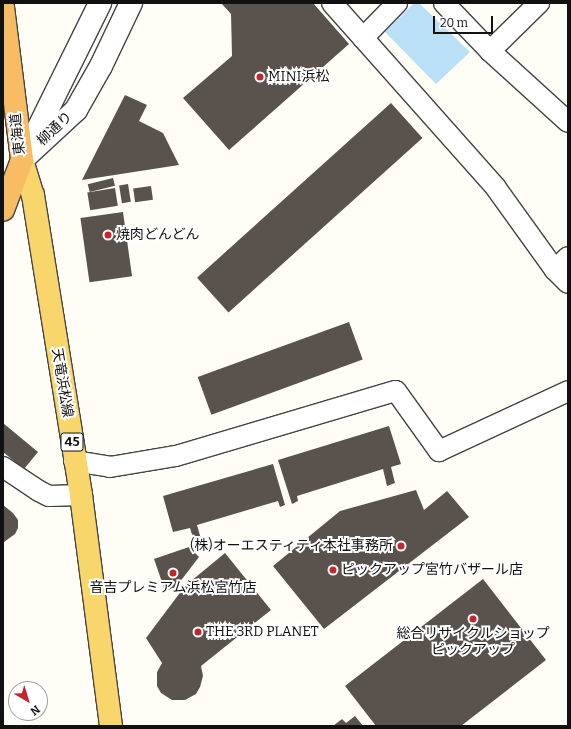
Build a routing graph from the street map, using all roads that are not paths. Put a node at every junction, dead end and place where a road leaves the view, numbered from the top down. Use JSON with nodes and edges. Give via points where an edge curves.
{"nodes":[{"id":1,"x":100,"y":3,"type":"edge"},
{"id":2,"x":131,"y":3,"type":"edge"},
{"id":3,"x":332,"y":3,"type":"edge"},
{"id":4,"x":397,"y":3,"type":"edge"},
{"id":5,"x":444,"y":3,"type":"edge"},
{"id":6,"x":539,"y":3,"type":"edge"},
{"id":7,"x":3,"y":7,"type":"edge"},
{"id":8,"x":363,"y":38,"type":"junction"},
{"id":9,"x":490,"y":51,"type":"junction"},
{"id":10,"x":568,"y":122,"type":"edge"},
{"id":11,"x":22,"y":160,"type":"junction"},
{"id":12,"x":3,"y":210,"type":"edge"},
{"id":13,"x":564,"y":270,"type":"edge"},
{"id":14,"x":568,"y":391,"type":"edge"},
{"id":15,"x":74,"y":460,"type":"junction"},
{"id":16,"x":3,"y":467,"type":"edge"},
{"id":17,"x":81,"y":495,"type":"junction"},
{"id":18,"x":111,"y":726,"type":"edge"}],
"edges":[{"from":1,"to":11,"type":"street","name":"柳通り"},
{"from":2,"to":11,"type":"street","name":"柳通り","via":[[101,66],[76,110]]},
{"from":3,"to":8,"type":"street"},
{"from":4,"to":8,"type":"street"},
{"from":5,"to":9,"type":"street"},
{"from":6,"to":9,"type":"street"},
{"from":7,"to":11,"type":"highway","name":"東海道"},
{"from":8,"to":13,"type":"street","via":[[496,188]]},
{"from":9,"to":10,"type":"street"},
{"from":11,"to":12,"type":"highway","name":"東海道"},
{"from":11,"to":15,"type":"main road","name":"天竜浜松線","number":"45","via":[[33,195]]},
{"from":14,"to":15,"type":"street","via":[[439,451],[396,391],[176,456],[110,468]]},
{"from":15,"to":17,"type":"main road","name":"天竜浜松線","number":"45"},
{"from":16,"to":17,"type":"street","via":[[49,496]]},
{"from":17,"to":18,"type":"main road","name":"天竜浜松線","number":"45"}]}
